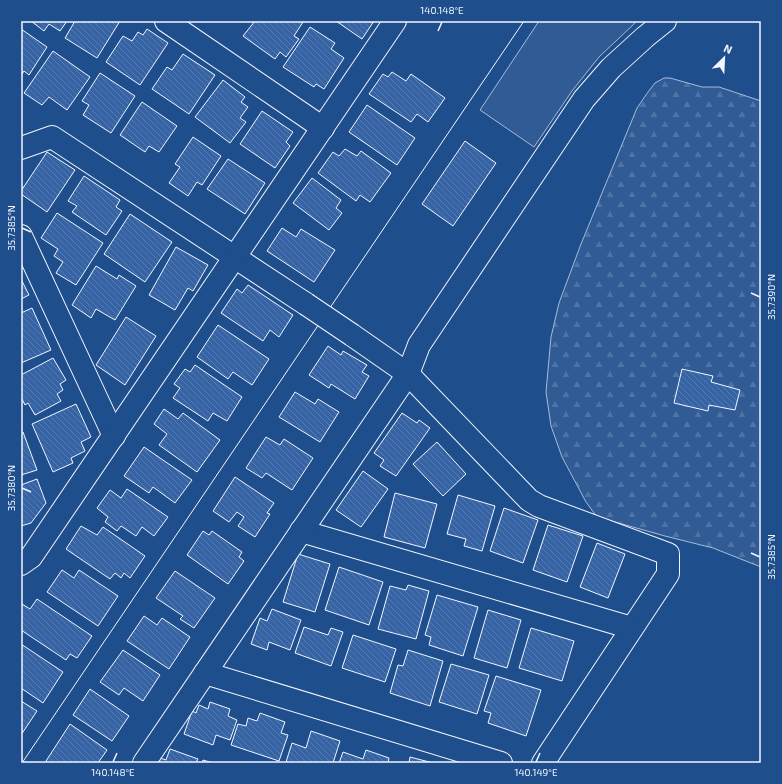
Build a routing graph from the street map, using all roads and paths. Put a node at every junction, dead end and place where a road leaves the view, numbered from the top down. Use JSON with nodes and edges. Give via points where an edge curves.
{"nodes":[{"id":1,"x":166,"y":21,"type":"edge"},
{"id":2,"x":395,"y":21,"type":"edge"},
{"id":3,"x":665,"y":21,"type":"edge"},
{"id":4,"x":322,"y":128,"type":"junction"},
{"id":5,"x":21,"y":148,"type":"edge"},
{"id":6,"x":21,"y":236,"type":"edge"},
{"id":7,"x":235,"y":257,"type":"junction"},
{"id":8,"x":408,"y":374,"type":"junction"},
{"id":9,"x":114,"y":436,"type":"junction"},
{"id":10,"x":301,"y":531,"type":"junction"},
{"id":11,"x":21,"y":564,"type":"edge"},
{"id":12,"x":632,"y":628,"type":"junction"},
{"id":13,"x":205,"y":673,"type":"junction"},
{"id":14,"x":144,"y":763,"type":"edge"},
{"id":15,"x":501,"y":763,"type":"edge"},
{"id":16,"x":543,"y":763,"type":"edge"}],
"edges":[{"from":1,"to":4,"type":"street"},
{"from":2,"to":4,"type":"street"},
{"from":3,"to":8,"type":"street","via":[[611,68],[584,99],[419,345]]},
{"from":4,"to":7,"type":"street"},
{"from":5,"to":7,"type":"street","via":[[52,137]]},
{"from":6,"to":9,"type":"street"},
{"from":7,"to":8,"type":"street","bridge":true},
{"from":7,"to":9,"type":"street"},
{"from":8,"to":10,"type":"street"},
{"from":8,"to":12,"type":"street","via":[[529,500],[668,554],[668,574]]},
{"from":9,"to":11,"type":"street","via":[[31,557]]},
{"from":10,"to":12,"type":"street"},
{"from":10,"to":13,"type":"street"},
{"from":12,"to":16,"type":"street"},
{"from":13,"to":14,"type":"street"},
{"from":13,"to":15,"type":"street"}]}
